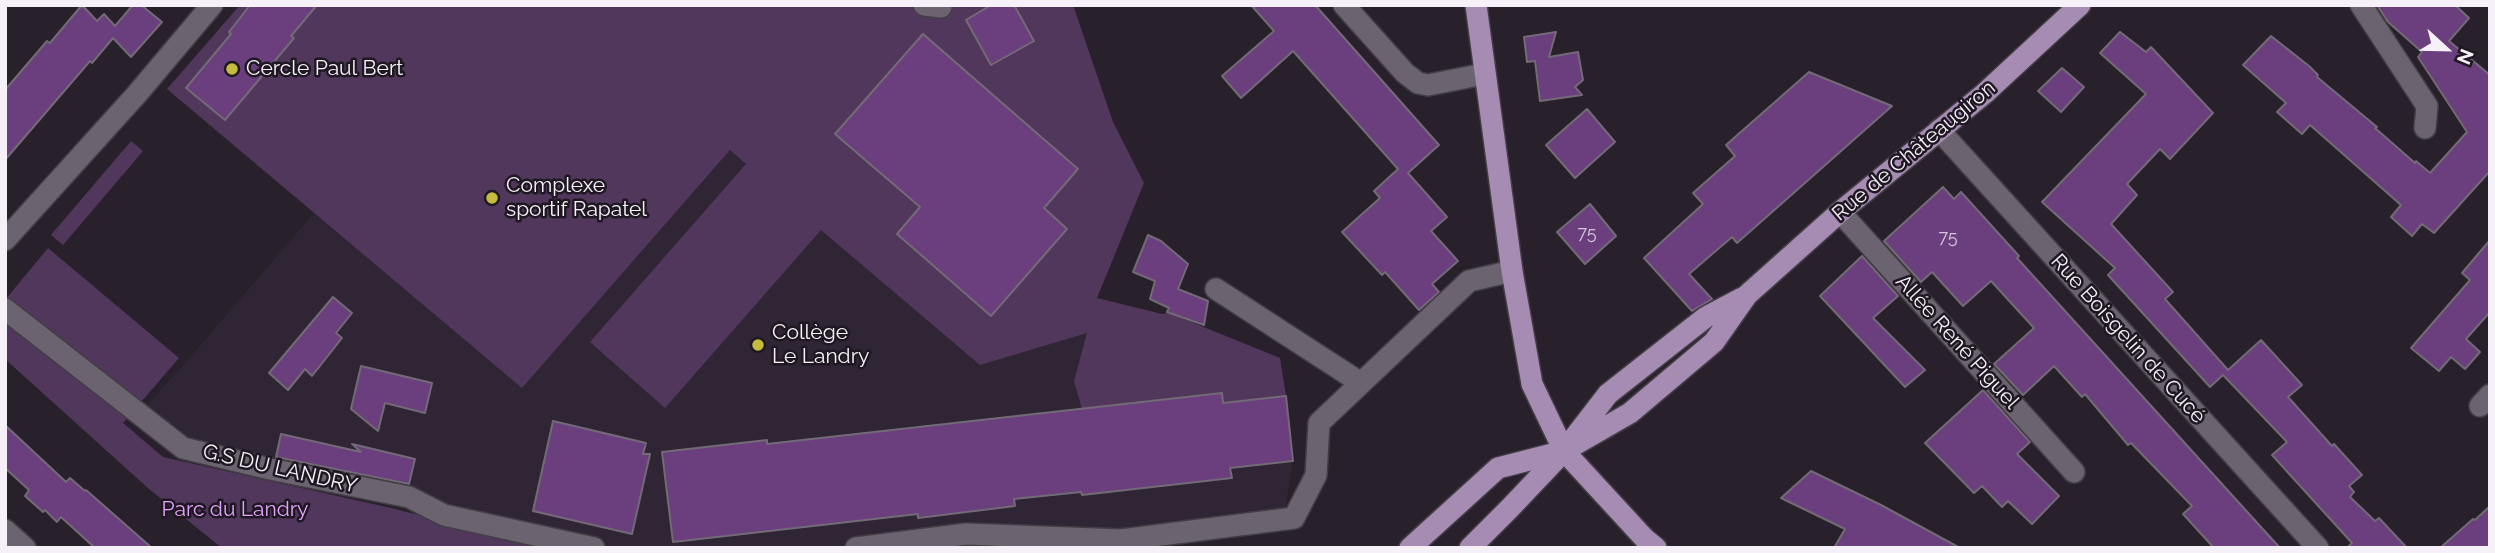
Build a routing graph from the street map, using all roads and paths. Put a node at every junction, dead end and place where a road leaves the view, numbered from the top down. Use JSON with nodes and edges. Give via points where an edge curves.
{"nodes":[{"id":1,"x":212,"y":5,"type":"edge"},
{"id":2,"x":1344,"y":5,"type":"edge"},
{"id":3,"x":1476,"y":5,"type":"edge"},
{"id":4,"x":2080,"y":5,"type":"edge"},
{"id":5,"x":2361,"y":5,"type":"edge"},
{"id":6,"x":1484,"y":74,"type":"junction"},
{"id":7,"x":2425,"y":128,"type":"dead end"},
{"id":8,"x":1939,"y":130,"type":"junction"},
{"id":9,"x":1840,"y":212,"type":"junction"},
{"id":10,"x":5,"y":240,"type":"edge"},
{"id":11,"x":1512,"y":271,"type":"junction"},
{"id":12,"x":1216,"y":289,"type":"dead end"},
{"id":13,"x":1747,"y":295,"type":"junction"},
{"id":14,"x":5,"y":309,"type":"edge"},
{"id":15,"x":1361,"y":383,"type":"junction"},
{"id":16,"x":1564,"y":450,"type":"junction"},
{"id":17,"x":2074,"y":472,"type":"dead end"},
{"id":18,"x":594,"y":548,"type":"edge"},
{"id":19,"x":856,"y":548,"type":"edge"},
{"id":20,"x":1410,"y":548,"type":"edge"},
{"id":21,"x":1469,"y":548,"type":"edge"},
{"id":22,"x":1656,"y":548,"type":"edge"},
{"id":23,"x":2318,"y":548,"type":"edge"}],
"edges":[{"from":1,"to":10,"type":"street"},
{"from":2,"to":6,"type":"street","via":[[1418,83]]},
{"from":3,"to":6,"type":"main road"},
{"from":4,"to":8,"type":"main road","name":"Rue de Châteaugiron"},
{"from":5,"to":7,"type":"street","via":[[2427,106]]},
{"from":6,"to":11,"type":"main road"},
{"from":8,"to":9,"type":"main road","name":"Rue de Châteaugiron"},
{"from":8,"to":23,"type":"street","name":"Rue Boisgelin de Cucé"},
{"from":9,"to":13,"type":"main road","name":"Rue de Châteaugiron"},
{"from":9,"to":17,"type":"street","name":"Allée René Piguel"},
{"from":11,"to":15,"type":"street","via":[[1469,281]]},
{"from":11,"to":16,"type":"main road","via":[[1528,373]]},
{"from":12,"to":15,"type":"street"},
{"from":13,"to":16,"type":"main road","name":"Rue de Châteaugiron","via":[[1706,317],[1608,394]]},
{"from":13,"to":16,"type":"main road","name":"Rue de Châteaugiron","via":[[1714,342],[1630,413]]},
{"from":14,"to":18,"type":"street","name":"G.S DU LANDRY","via":[[183,448],[409,497],[444,515]]},
{"from":15,"to":19,"type":"street","via":[[1319,423],[1316,475],[1294,518],[1121,540],[966,534]]},
{"from":16,"to":20,"type":"main road","name":"Rue de Châteaugiron","via":[[1498,468]]},
{"from":16,"to":21,"type":"main road","name":"Rue de Châteaugiron"},
{"from":16,"to":22,"type":"main road"}]}
